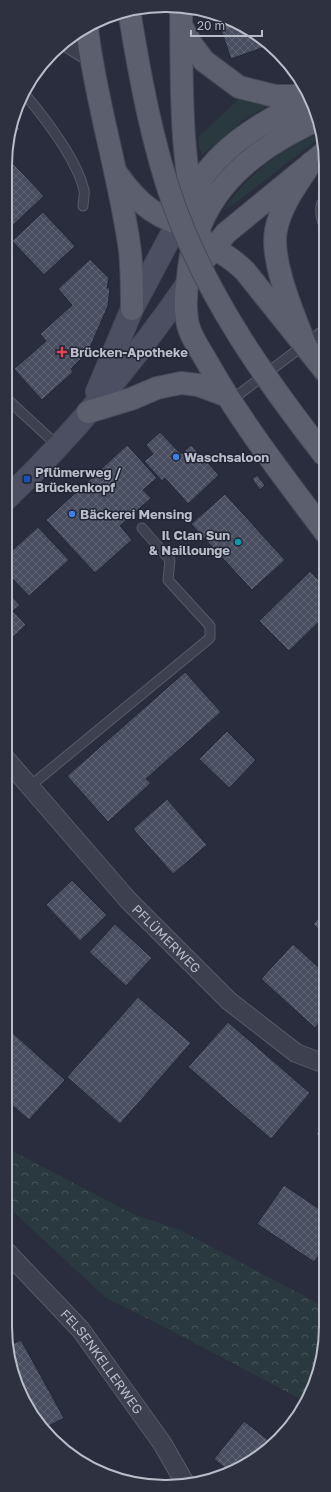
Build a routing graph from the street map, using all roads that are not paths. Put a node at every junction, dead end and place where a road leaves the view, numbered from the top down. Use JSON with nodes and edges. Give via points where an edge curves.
{"nodes":[{"id":1,"x":130,"y":16,"type":"edge"},
{"id":2,"x":181,"y":16,"type":"edge"},
{"id":3,"x":88,"y":34,"type":"edge"},
{"id":4,"x":71,"y":45,"type":"edge"},
{"id":5,"x":90,"y":58,"type":"junction"},
{"id":6,"x":302,"y":96,"type":"edge"},
{"id":7,"x":28,"y":98,"type":"edge"},
{"id":8,"x":305,"y":102,"type":"edge"},
{"id":9,"x":313,"y":122,"type":"edge"},
{"id":10,"x":318,"y":157,"type":"edge"},
{"id":11,"x":116,"y":173,"type":"junction"},
{"id":12,"x":191,"y":199,"type":"junction"},
{"id":13,"x":83,"y":206,"type":"dead end"},
{"id":14,"x":169,"y":220,"type":"junction"},
{"id":15,"x":206,"y":240,"type":"junction"},
{"id":16,"x":160,"y":257,"type":"junction"},
{"id":17,"x":192,"y":277,"type":"junction"},
{"id":18,"x":140,"y":279,"type":"junction"},
{"id":19,"x":319,"y":334,"type":"edge"},
{"id":20,"x":305,"y":344,"type":"junction"},
{"id":21,"x":319,"y":363,"type":"edge"},
{"id":22,"x":227,"y":398,"type":"junction"},
{"id":23,"x":12,"y":404,"type":"edge"},
{"id":24,"x":88,"y":412,"type":"junction"},
{"id":25,"x":58,"y":447,"type":"junction"},
{"id":26,"x":319,"y":448,"type":"edge"},
{"id":27,"x":12,"y":493,"type":"edge"},
{"id":28,"x":319,"y":524,"type":"edge"},
{"id":29,"x":142,"y":528,"type":"dead end"},
{"id":30,"x":12,"y":766,"type":"edge"},
{"id":31,"x":29,"y":787,"type":"junction"},
{"id":32,"x":319,"y":1062,"type":"edge"},
{"id":33,"x":12,"y":1257,"type":"edge"},
{"id":34,"x":183,"y":1479,"type":"edge"}],
"edges":[{"from":1,"to":26,"type":"main road","bridge":true,"via":[[151,128],[175,207],[188,238],[208,283],[260,371]]},
{"from":2,"to":6,"type":"main road","via":[[192,45],[204,61],[239,87],[275,96]]},
{"from":2,"to":12,"type":"main road","via":[[184,124]]},
{"from":3,"to":5,"type":"main road"},
{"from":4,"to":5,"type":"street"},
{"from":5,"to":11,"type":"main road"},
{"from":7,"to":13,"type":"lane","via":[[73,163],[84,191]]},
{"from":8,"to":12,"type":"main road","via":[[280,113],[226,150],[208,170]]},
{"from":9,"to":15,"type":"main road","via":[[288,133],[240,168],[205,212]]},
{"from":10,"to":15,"type":"main road"},
{"from":10,"to":20,"type":"main road","via":[[290,194],[276,231],[276,254]]},
{"from":11,"to":14,"type":"main road","via":[[148,209]]},
{"from":11,"to":18,"type":"main road","via":[[130,251]]},
{"from":12,"to":14,"type":"main road"},
{"from":12,"to":15,"type":"main road"},
{"from":14,"to":15,"type":"main road"},
{"from":14,"to":16,"type":"main road"},
{"from":15,"to":16,"type":"main road"},
{"from":15,"to":17,"type":"main road"},
{"from":15,"to":20,"type":"main road","via":[[245,271]]},
{"from":16,"to":18,"type":"main road"},
{"from":17,"to":22,"type":"main road","via":[[186,320]]},
{"from":17,"to":24,"type":"main road","via":[[139,352]]},
{"from":18,"to":24,"type":"main road","via":[[132,309]]},
{"from":19,"to":20,"type":"lane"},
{"from":20,"to":21,"type":"main road"},
{"from":20,"to":22,"type":"lane"},
{"from":22,"to":24,"type":"main road","via":[[198,385],[181,383],[157,388]]},
{"from":22,"to":28,"type":"main road"},
{"from":23,"to":25,"type":"lane"},
{"from":24,"to":25,"type":"main road"},
{"from":25,"to":27,"type":"main road"},
{"from":29,"to":31,"type":"lane","via":[[170,560],[168,580],[210,626],[210,638]]},
{"from":30,"to":31,"type":"street","name":"PFLÜMERWEG"},
{"from":31,"to":32,"type":"street","name":"PFLÜMERWEG","via":[[128,900],[229,1001],[296,1053]]},
{"from":33,"to":34,"type":"street","name":"FELSENKELLERWEG","via":[[81,1330],[162,1443]]}]}
